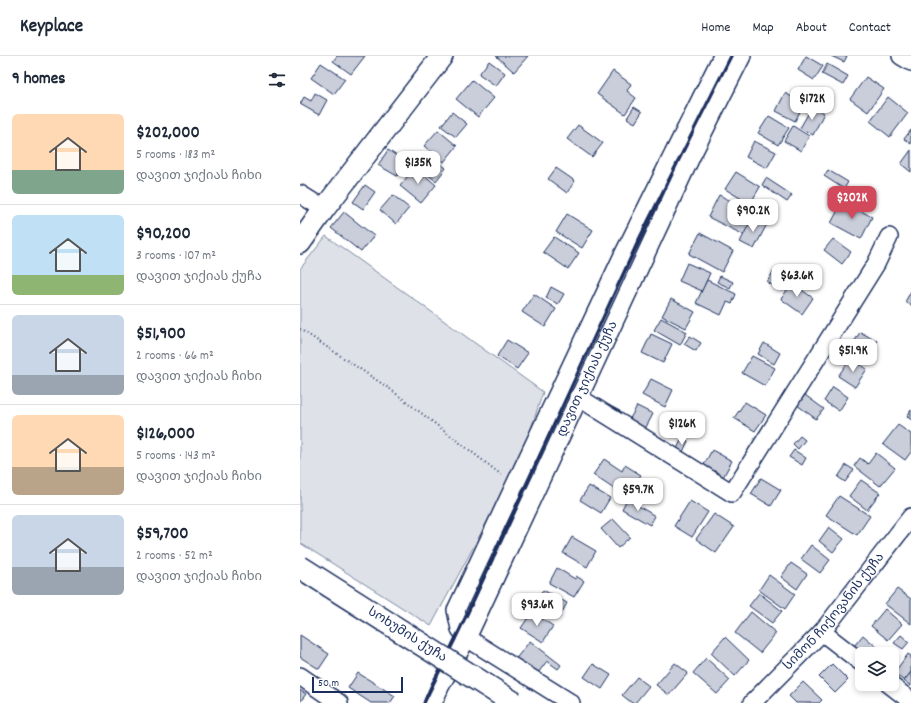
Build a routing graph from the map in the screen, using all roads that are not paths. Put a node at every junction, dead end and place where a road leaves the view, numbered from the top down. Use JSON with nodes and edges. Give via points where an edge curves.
{"nodes":[{"id":1,"x":442,"y":56,"type":"edge"},
{"id":2,"x":722,"y":56,"type":"edge"},
{"id":3,"x":742,"y":56,"type":"edge"},
{"id":4,"x":901,"y":56,"type":"edge"},
{"id":5,"x":911,"y":62,"type":"edge"},
{"id":6,"x":300,"y":194,"type":"edge"},
{"id":7,"x":324,"y":210,"type":"junction"},
{"id":8,"x":889,"y":237,"type":"dead end"},
{"id":9,"x":300,"y":242,"type":"edge"},
{"id":10,"x":578,"y":397,"type":"junction"},
{"id":11,"x":911,"y":517,"type":"edge"},
{"id":12,"x":300,"y":567,"type":"edge"},
{"id":13,"x":822,"y":632,"type":"junction"},
{"id":14,"x":467,"y":638,"type":"junction"},
{"id":15,"x":855,"y":658,"type":"edge"},
{"id":16,"x":300,"y":676,"type":"edge"},
{"id":17,"x":898,"y":691,"type":"edge"},
{"id":18,"x":911,"y":701,"type":"edge"},
{"id":19,"x":339,"y":703,"type":"edge"},
{"id":20,"x":433,"y":703,"type":"edge"},
{"id":21,"x":514,"y":703,"type":"edge"},
{"id":22,"x":571,"y":703,"type":"edge"},
{"id":23,"x":752,"y":703,"type":"edge"}],
"edges":[{"from":1,"to":7,"type":"main road"},
{"from":2,"to":14,"type":"street","name":"დავით ჯიქიას ქუჩა","via":[[622,257],[456,610],[460,629]]},
{"from":3,"to":10,"type":"street","name":"დავით ჯიქიას ქუჩა","via":[[692,155]]},
{"from":4,"to":5,"type":"street"},
{"from":6,"to":7,"type":"street"},
{"from":7,"to":9,"type":"main road"},
{"from":8,"to":10,"type":"street","via":[[876,264],[732,493]]},
{"from":10,"to":14,"type":"street","name":"დავით ჯიქიას ქუჩა"},
{"from":11,"to":13,"type":"street","name":"სიმონ ჩიქოვანის ქუჩა"},
{"from":12,"to":21,"type":"highway","name":"სოხუმის ქუჩა","bridge":true},
{"from":13,"to":15,"type":"street"},
{"from":13,"to":23,"type":"street","name":"სიმონ ჩიქოვანის ქუჩა"},
{"from":14,"to":20,"type":"street","name":"დავით ჯიქიას ქუჩა"},
{"from":14,"to":22,"type":"street"},
{"from":16,"to":19,"type":"street"},
{"from":17,"to":18,"type":"street"}]}
